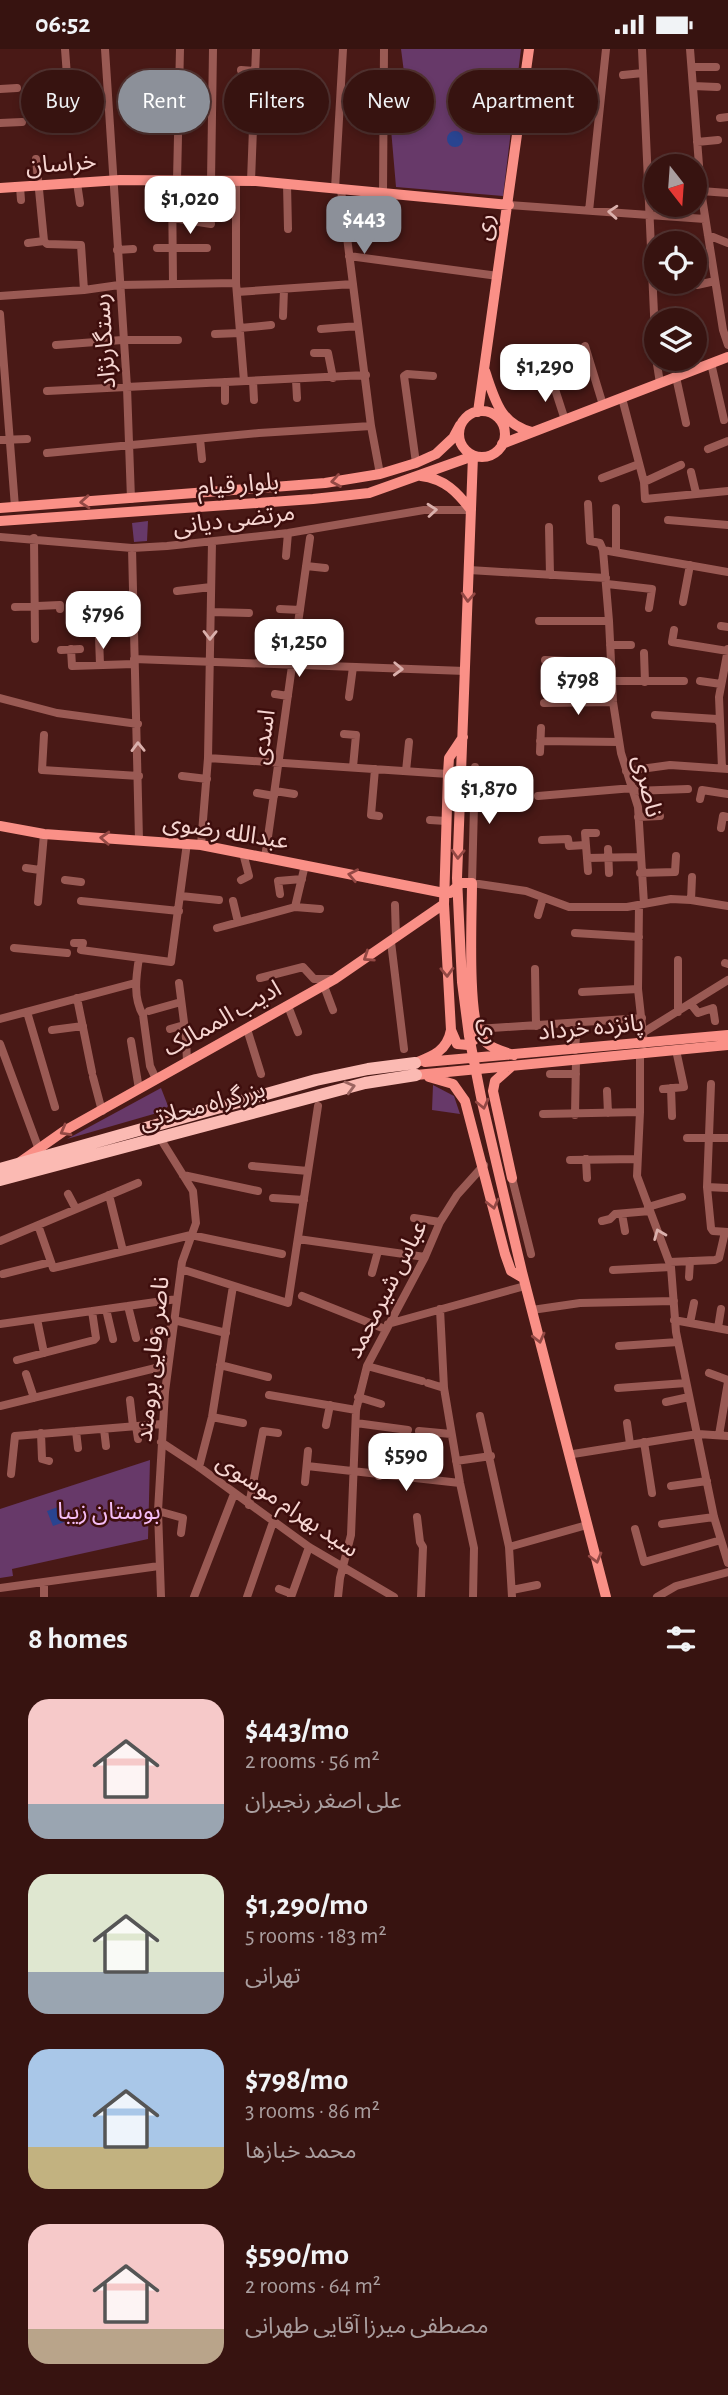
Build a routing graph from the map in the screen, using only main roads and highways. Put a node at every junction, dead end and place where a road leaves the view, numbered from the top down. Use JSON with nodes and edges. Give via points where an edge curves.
{"nodes":[{"id":1,"x":529,"y":49,"type":"edge"},
{"id":2,"x":0,"y":188,"type":"edge"},
{"id":3,"x":509,"y":205,"type":"junction"},
{"id":4,"x":728,"y":356,"type":"edge"},
{"id":5,"x":484,"y":369,"type":"junction"},
{"id":6,"x":478,"y":412,"type":"junction"},
{"id":7,"x":460,"y":425,"type":"junction"},
{"id":8,"x":533,"y":432,"type":"junction"},
{"id":9,"x":502,"y":444,"type":"junction"},
{"id":10,"x":473,"y":456,"type":"junction"},
{"id":11,"x":416,"y":463,"type":"junction"},
{"id":12,"x":419,"y":476,"type":"junction"},
{"id":13,"x":0,"y":508,"type":"edge"},
{"id":14,"x":471,"y":510,"type":"junction"},
{"id":15,"x":0,"y":521,"type":"edge"},
{"id":16,"x":463,"y":737,"type":"junction"},
{"id":17,"x":0,"y":826,"type":"edge"},
{"id":18,"x":444,"y":899,"type":"junction"},
{"id":19,"x":477,"y":1029,"type":"junction"},
{"id":20,"x":451,"y":1030,"type":"junction"},
{"id":21,"x":728,"y":1035,"type":"edge"},
{"id":22,"x":643,"y":1043,"type":"junction"},
{"id":23,"x":728,"y":1045,"type":"edge"},
{"id":24,"x":514,"y":1060,"type":"junction"},
{"id":25,"x":416,"y":1069,"type":"junction"},
{"id":26,"x":289,"y":1088,"type":"junction"},
{"id":27,"x":293,"y":1103,"type":"junction"},
{"id":28,"x":17,"y":1164,"type":"junction"},
{"id":29,"x":0,"y":1169,"type":"edge"},
{"id":30,"x":512,"y":1178,"type":"road end"},
{"id":31,"x":0,"y":1179,"type":"edge"},
{"id":32,"x":523,"y":1279,"type":"junction"},
{"id":33,"x":606,"y":1597,"type":"edge"}],
"edges":[{"from":1,"to":3,"type":"main road","name":"ری"},
{"from":2,"to":3,"type":"main road","name":"خراسان","via":[[38,185],[61,190],[77,183],[113,180],[251,181]]},
{"from":3,"to":5,"type":"main road","name":"ری"},
{"from":4,"to":8,"type":"main road"},
{"from":5,"to":6,"type":"main road","name":"ری"},
{"from":5,"to":8,"type":"main road","via":[[503,414],[514,426]]},
{"from":6,"to":7,"type":"main road"},
{"from":6,"to":9,"type":"main road","via":[[491,413],[500,421],[505,433]]},
{"from":7,"to":10,"type":"main road","via":[[462,446]]},
{"from":7,"to":11,"type":"main road","name":"بلوار قیام","via":[[436,454]]},
{"from":8,"to":9,"type":"main road"},
{"from":9,"to":10,"type":"main road","via":[[493,454]]},
{"from":10,"to":12,"type":"main road","name":"بلوار قیام"},
{"from":10,"to":14,"type":"main road","name":"ری"},
{"from":11,"to":12,"type":"main road","via":[[421,469]]},
{"from":11,"to":13,"type":"main road","name":"بلوار قیام","one_way":true,"via":[[325,483]]},
{"from":12,"to":14,"type":"main road","via":[[446,483]]},
{"from":12,"to":15,"type":"main road","name":"بلوار قیام","via":[[369,493]]},
{"from":14,"to":16,"type":"main road","name":"ری","one_way":true},
{"from":16,"to":18,"type":"main road","via":[[449,758]]},
{"from":16,"to":32,"type":"main road","name":"ری","one_way":true,"via":[[457,899],[462,982],[480,1092]]},
{"from":18,"to":17,"type":"main road","name":"عبدالله رضوی","one_way":true,"via":[[201,845],[44,834]]},
{"from":18,"to":19,"type":"main road","name":"ادیب الممالک","via":[[461,883],[472,883]]},
{"from":18,"to":20,"type":"main road","one_way":true},
{"from":18,"to":28,"type":"main road","name":"ادیب الممالک","one_way":true,"via":[[324,986],[38,1147]]},
{"from":19,"to":20,"type":"main road","via":[[474,1042],[461,1045],[454,1041]]},
{"from":19,"to":24,"type":"main road","via":[[493,1048]]},
{"from":20,"to":25,"type":"main road","via":[[445,1046]]},
{"from":21,"to":22,"type":"main road","name":"پانزده خرداد"},
{"from":22,"to":23,"type":"main road","name":"پانزده خرداد","via":[[676,1050]]},
{"from":22,"to":24,"type":"main road","name":"پانزده خرداد"},
{"from":24,"to":25,"type":"main road","name":"پانزده خرداد"},
{"from":24,"to":30,"type":"main road","via":[[495,1081],[493,1091]]},
{"from":25,"to":26,"type":"highway","name":"بزرگراه محلاتی","via":[[368,1069]]},
{"from":27,"to":25,"type":"highway","name":"بزرگراه محلاتی","one_way":true},
{"from":25,"to":32,"type":"main road","one_way":true,"via":[[446,1081],[466,1101],[505,1254],[511,1271]]},
{"from":26,"to":27,"type":"highway","via":[[298,1093]]},
{"from":26,"to":28,"type":"highway","name":"بزرگراه محلاتی"},
{"from":27,"to":31,"type":"highway","name":"بزرگراه محلاتی","via":[[212,1130],[160,1138]]},
{"from":28,"to":29,"type":"highway","name":"بزرگراه محلاتی"},
{"from":32,"to":33,"type":"main road","name":"ری","one_way":true}]}
